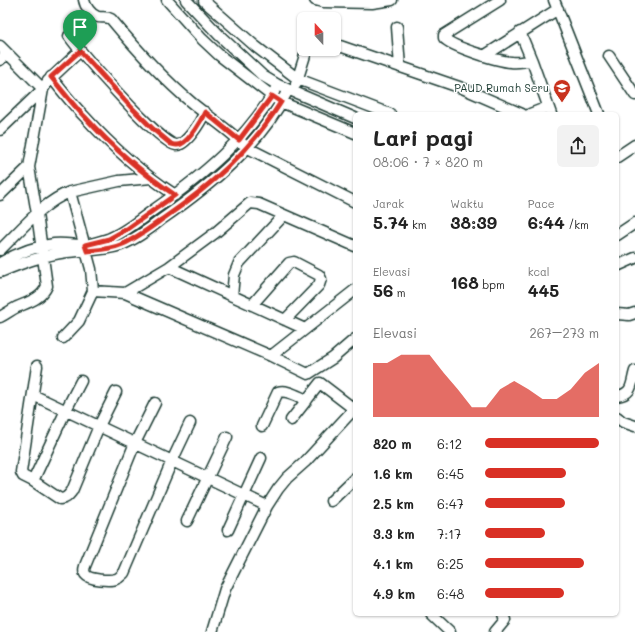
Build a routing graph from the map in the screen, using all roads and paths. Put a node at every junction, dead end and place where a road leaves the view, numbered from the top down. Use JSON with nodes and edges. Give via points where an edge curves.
{"nodes":[{"id":1,"x":84,"y":0,"type":"edge"},
{"id":2,"x":167,"y":0,"type":"edge"},
{"id":3,"x":186,"y":0,"type":"edge"},
{"id":4,"x":204,"y":0,"type":"edge"},
{"id":5,"x":315,"y":0,"type":"edge"},
{"id":6,"x":392,"y":0,"type":"edge"},
{"id":7,"x":500,"y":0,"type":"edge"},
{"id":8,"x":556,"y":4,"type":"edge"},
{"id":9,"x":397,"y":27,"type":"dead end"},
{"id":10,"x":520,"y":32,"type":"junction"},
{"id":11,"x":69,"y":36,"type":"dead end"},
{"id":12,"x":341,"y":46,"type":"edge"},
{"id":13,"x":80,"y":51,"type":"junction"},
{"id":14,"x":2,"y":53,"type":"edge"},
{"id":15,"x":305,"y":56,"type":"edge"},
{"id":16,"x":484,"y":56,"type":"junction"},
{"id":17,"x":609,"y":56,"type":"dead end"},
{"id":18,"x":532,"y":61,"type":"junction"},
{"id":19,"x":400,"y":67,"type":"junction"},
{"id":20,"x":51,"y":77,"type":"junction"},
{"id":21,"x":298,"y":79,"type":"junction"},
{"id":22,"x":278,"y":85,"type":"junction"},
{"id":23,"x":43,"y":89,"type":"junction"},
{"id":24,"x":290,"y":91,"type":"junction"},
{"id":25,"x":272,"y":96,"type":"junction"},
{"id":26,"x":635,"y":96,"type":"edge"},
{"id":27,"x":281,"y":102,"type":"junction"},
{"id":28,"x":549,"y":111,"type":"edge"},
{"id":29,"x":205,"y":112,"type":"junction"},
{"id":30,"x":385,"y":112,"type":"edge"},
{"id":31,"x":517,"y":112,"type":"edge"},
{"id":32,"x":598,"y":112,"type":"edge"},
{"id":33,"x":353,"y":117,"type":"edge"},
{"id":34,"x":0,"y":130,"type":"edge"},
{"id":35,"x":353,"y":132,"type":"edge"},
{"id":36,"x":243,"y":143,"type":"junction"},
{"id":37,"x":635,"y":145,"type":"edge"},
{"id":38,"x":619,"y":156,"type":"edge"},
{"id":39,"x":29,"y":167,"type":"junction"},
{"id":40,"x":151,"y":178,"type":"junction"},
{"id":41,"x":70,"y":192,"type":"junction"},
{"id":42,"x":0,"y":195,"type":"edge"},
{"id":43,"x":175,"y":195,"type":"junction"},
{"id":44,"x":353,"y":201,"type":"edge"},
{"id":45,"x":38,"y":214,"type":"junction"},
{"id":46,"x":284,"y":216,"type":"junction"},
{"id":47,"x":635,"y":223,"type":"edge"},
{"id":48,"x":619,"y":234,"type":"edge"},
{"id":49,"x":353,"y":245,"type":"edge"},
{"id":50,"x":42,"y":246,"type":"junction"},
{"id":51,"x":86,"y":248,"type":"junction"},
{"id":52,"x":0,"y":250,"type":"edge"},
{"id":53,"x":43,"y":257,"type":"junction"},
{"id":54,"x":635,"y":258,"type":"edge"},
{"id":55,"x":0,"y":263,"type":"edge"},
{"id":56,"x":619,"y":265,"type":"edge"},
{"id":57,"x":168,"y":267,"type":"junction"},
{"id":58,"x":0,"y":272,"type":"edge"},
{"id":59,"x":93,"y":292,"type":"junction"},
{"id":60,"x":353,"y":292,"type":"edge"},
{"id":61,"x":125,"y":293,"type":"junction"},
{"id":62,"x":232,"y":296,"type":"junction"},
{"id":63,"x":252,"y":305,"type":"junction"},
{"id":64,"x":635,"y":313,"type":"edge"},
{"id":65,"x":619,"y":314,"type":"edge"},
{"id":66,"x":0,"y":317,"type":"edge"},
{"id":67,"x":285,"y":320,"type":"junction"},
{"id":68,"x":305,"y":329,"type":"junction"},
{"id":69,"x":63,"y":338,"type":"dead end"},
{"id":70,"x":353,"y":341,"type":"edge"},
{"id":71,"x":271,"y":356,"type":"junction"},
{"id":72,"x":37,"y":366,"type":"dead end"},
{"id":73,"x":635,"y":371,"type":"edge"},
{"id":74,"x":81,"y":381,"type":"dead end"},
{"id":75,"x":116,"y":392,"type":"dead end"},
{"id":76,"x":632,"y":394,"type":"edge"},
{"id":77,"x":33,"y":395,"type":"junction"},
{"id":78,"x":619,"y":396,"type":"edge"},
{"id":79,"x":307,"y":400,"type":"junction"},
{"id":80,"x":155,"y":403,"type":"dead end"},
{"id":81,"x":353,"y":408,"type":"edge"},
{"id":82,"x":66,"y":410,"type":"junction"},
{"id":83,"x":353,"y":410,"type":"edge"},
{"id":84,"x":619,"y":419,"type":"edge"},
{"id":85,"x":291,"y":420,"type":"dead end"},
{"id":86,"x":190,"y":422,"type":"dead end"},
{"id":87,"x":99,"y":426,"type":"junction"},
{"id":88,"x":262,"y":426,"type":"dead end"},
{"id":89,"x":635,"y":426,"type":"edge"},
{"id":90,"x":227,"y":437,"type":"dead end"},
{"id":91,"x":135,"y":443,"type":"junction"},
{"id":92,"x":261,"y":458,"type":"dead end"},
{"id":93,"x":172,"y":461,"type":"junction"},
{"id":94,"x":207,"y":478,"type":"junction"},
{"id":95,"x":353,"y":480,"type":"edge"},
{"id":96,"x":33,"y":481,"type":"junction"},
{"id":97,"x":243,"y":495,"type":"junction"},
{"id":98,"x":331,"y":501,"type":"dead end"},
{"id":99,"x":267,"y":506,"type":"junction"},
{"id":100,"x":187,"y":521,"type":"dead end"},
{"id":101,"x":228,"y":530,"type":"dead end"},
{"id":102,"x":433,"y":616,"type":"edge"},
{"id":103,"x":504,"y":616,"type":"edge"},
{"id":104,"x":212,"y":632,"type":"edge"},
{"id":105,"x":450,"y":632,"type":"edge"},
{"id":106,"x":495,"y":632,"type":"edge"}],
"edges":[{"from":1,"to":29,"type":"street","via":[[87,8],[95,15],[111,19],[156,70]]},
{"from":2,"to":25,"type":"street","via":[[219,55]]},
{"from":3,"to":22,"type":"street","via":[[232,48],[263,76]]},
{"from":4,"to":21,"type":"street","via":[[255,46]]},
{"from":5,"to":6,"type":"street","via":[[372,3]]},
{"from":7,"to":16,"type":"street","via":[[444,36],[445,40]]},
{"from":8,"to":10,"type":"street"},
{"from":8,"to":32,"type":"street"},
{"from":9,"to":19,"type":"street"},
{"from":10,"to":16,"type":"street"},
{"from":10,"to":18,"type":"street"},
{"from":11,"to":13,"type":"street"},
{"from":12,"to":19,"type":"street"},
{"from":13,"to":20,"type":"street"},
{"from":13,"to":29,"type":"street","via":[[131,107],[171,144],[178,145],[184,142]]},
{"from":14,"to":23,"type":"street"},
{"from":15,"to":21,"type":"street"},
{"from":16,"to":18,"type":"street","via":[[509,62]]},
{"from":17,"to":26,"type":"street"},
{"from":18,"to":28,"type":"street"},
{"from":19,"to":31,"type":"street","via":[[462,88]]},
{"from":20,"to":23,"type":"street"},
{"from":20,"to":40,"type":"street","via":[[107,140]]},
{"from":21,"to":24,"type":"street"},
{"from":21,"to":30,"type":"street"},
{"from":22,"to":24,"type":"street"},
{"from":22,"to":25,"type":"street"},
{"from":23,"to":34,"type":"street"},
{"from":23,"to":39,"type":"street"},
{"from":24,"to":27,"type":"street"},
{"from":24,"to":33,"type":"street"},
{"from":25,"to":27,"type":"street"},
{"from":25,"to":36,"type":"street"},
{"from":27,"to":35,"type":"street"},
{"from":27,"to":36,"type":"street","via":[[257,137]]},
{"from":29,"to":36,"type":"street"},
{"from":36,"to":43,"type":"street"},
{"from":36,"to":44,"type":"street"},
{"from":36,"to":51,"type":"street","via":[[225,170],[204,189],[152,226],[123,244]]},
{"from":37,"to":38,"type":"street"},
{"from":39,"to":42,"type":"street"},
{"from":39,"to":45,"type":"street"},
{"from":40,"to":41,"type":"street"},
{"from":40,"to":43,"type":"street"},
{"from":41,"to":45,"type":"street","via":[[61,195]]},
{"from":41,"to":51,"type":"street"},
{"from":43,"to":51,"type":"street","via":[[127,229]]},
{"from":45,"to":50,"type":"street"},
{"from":45,"to":52,"type":"street"},
{"from":46,"to":49,"type":"street"},
{"from":46,"to":57,"type":"street","via":[[259,204],[250,203],[215,233]]},
{"from":46,"to":62,"type":"street","via":[[239,263],[234,276]]},
{"from":47,"to":48,"type":"street"},
{"from":50,"to":51,"type":"street","via":[[55,244]]},
{"from":50,"to":53,"type":"street"},
{"from":50,"to":55,"type":"street"},
{"from":51,"to":53,"type":"street"},
{"from":51,"to":59,"type":"street"},
{"from":53,"to":58,"type":"street"},
{"from":53,"to":66,"type":"street","via":[[47,286],[44,291],[35,300]]},
{"from":54,"to":56,"type":"street"},
{"from":57,"to":61,"type":"street"},
{"from":57,"to":62,"type":"street"},
{"from":59,"to":61,"type":"street"},
{"from":59,"to":69,"type":"street","via":[[79,321]]},
{"from":60,"to":68,"type":"street"},
{"from":61,"to":71,"type":"street"},
{"from":62,"to":63,"type":"street"},
{"from":63,"to":67,"type":"street"},
{"from":63,"to":67,"type":"street","via":[[289,263],[294,262],[322,278],[319,285]]},
{"from":64,"to":65,"type":"street"},
{"from":67,"to":68,"type":"street"},
{"from":68,"to":71,"type":"street"},
{"from":70,"to":71,"type":"street","via":[[308,374]]},
{"from":72,"to":77,"type":"street"},
{"from":73,"to":76,"type":"street"},
{"from":74,"to":82,"type":"street"},
{"from":75,"to":87,"type":"street"},
{"from":76,"to":78,"type":"street"},
{"from":77,"to":82,"type":"street"},
{"from":77,"to":96,"type":"street","via":[[22,472],[23,476]]},
{"from":79,"to":81,"type":"street","via":[[320,383]]},
{"from":79,"to":85,"type":"street"},
{"from":79,"to":88,"type":"street","via":[[286,392],[278,392]]},
{"from":80,"to":91,"type":"street"},
{"from":82,"to":87,"type":"street"},
{"from":82,"to":96,"type":"street"},
{"from":83,"to":99,"type":"street","via":[[287,478]]},
{"from":84,"to":89,"type":"street"},
{"from":86,"to":93,"type":"street"},
{"from":87,"to":91,"type":"street"},
{"from":87,"to":96,"type":"street","via":[[68,497],[60,499]]},
{"from":90,"to":94,"type":"street"},
{"from":91,"to":93,"type":"street"},
{"from":91,"to":93,"type":"street","via":[[85,566],[85,574],[91,578],[114,580],[124,573]]},
{"from":92,"to":97,"type":"street"},
{"from":93,"to":94,"type":"street"},
{"from":94,"to":97,"type":"street"},
{"from":94,"to":100,"type":"street"},
{"from":95,"to":98,"type":"street"},
{"from":97,"to":99,"type":"street"},
{"from":97,"to":101,"type":"street"},
{"from":99,"to":104,"type":"street","via":[[224,588]]},
{"from":102,"to":105,"type":"street"},
{"from":103,"to":106,"type":"street","via":[[505,620]]}]}
